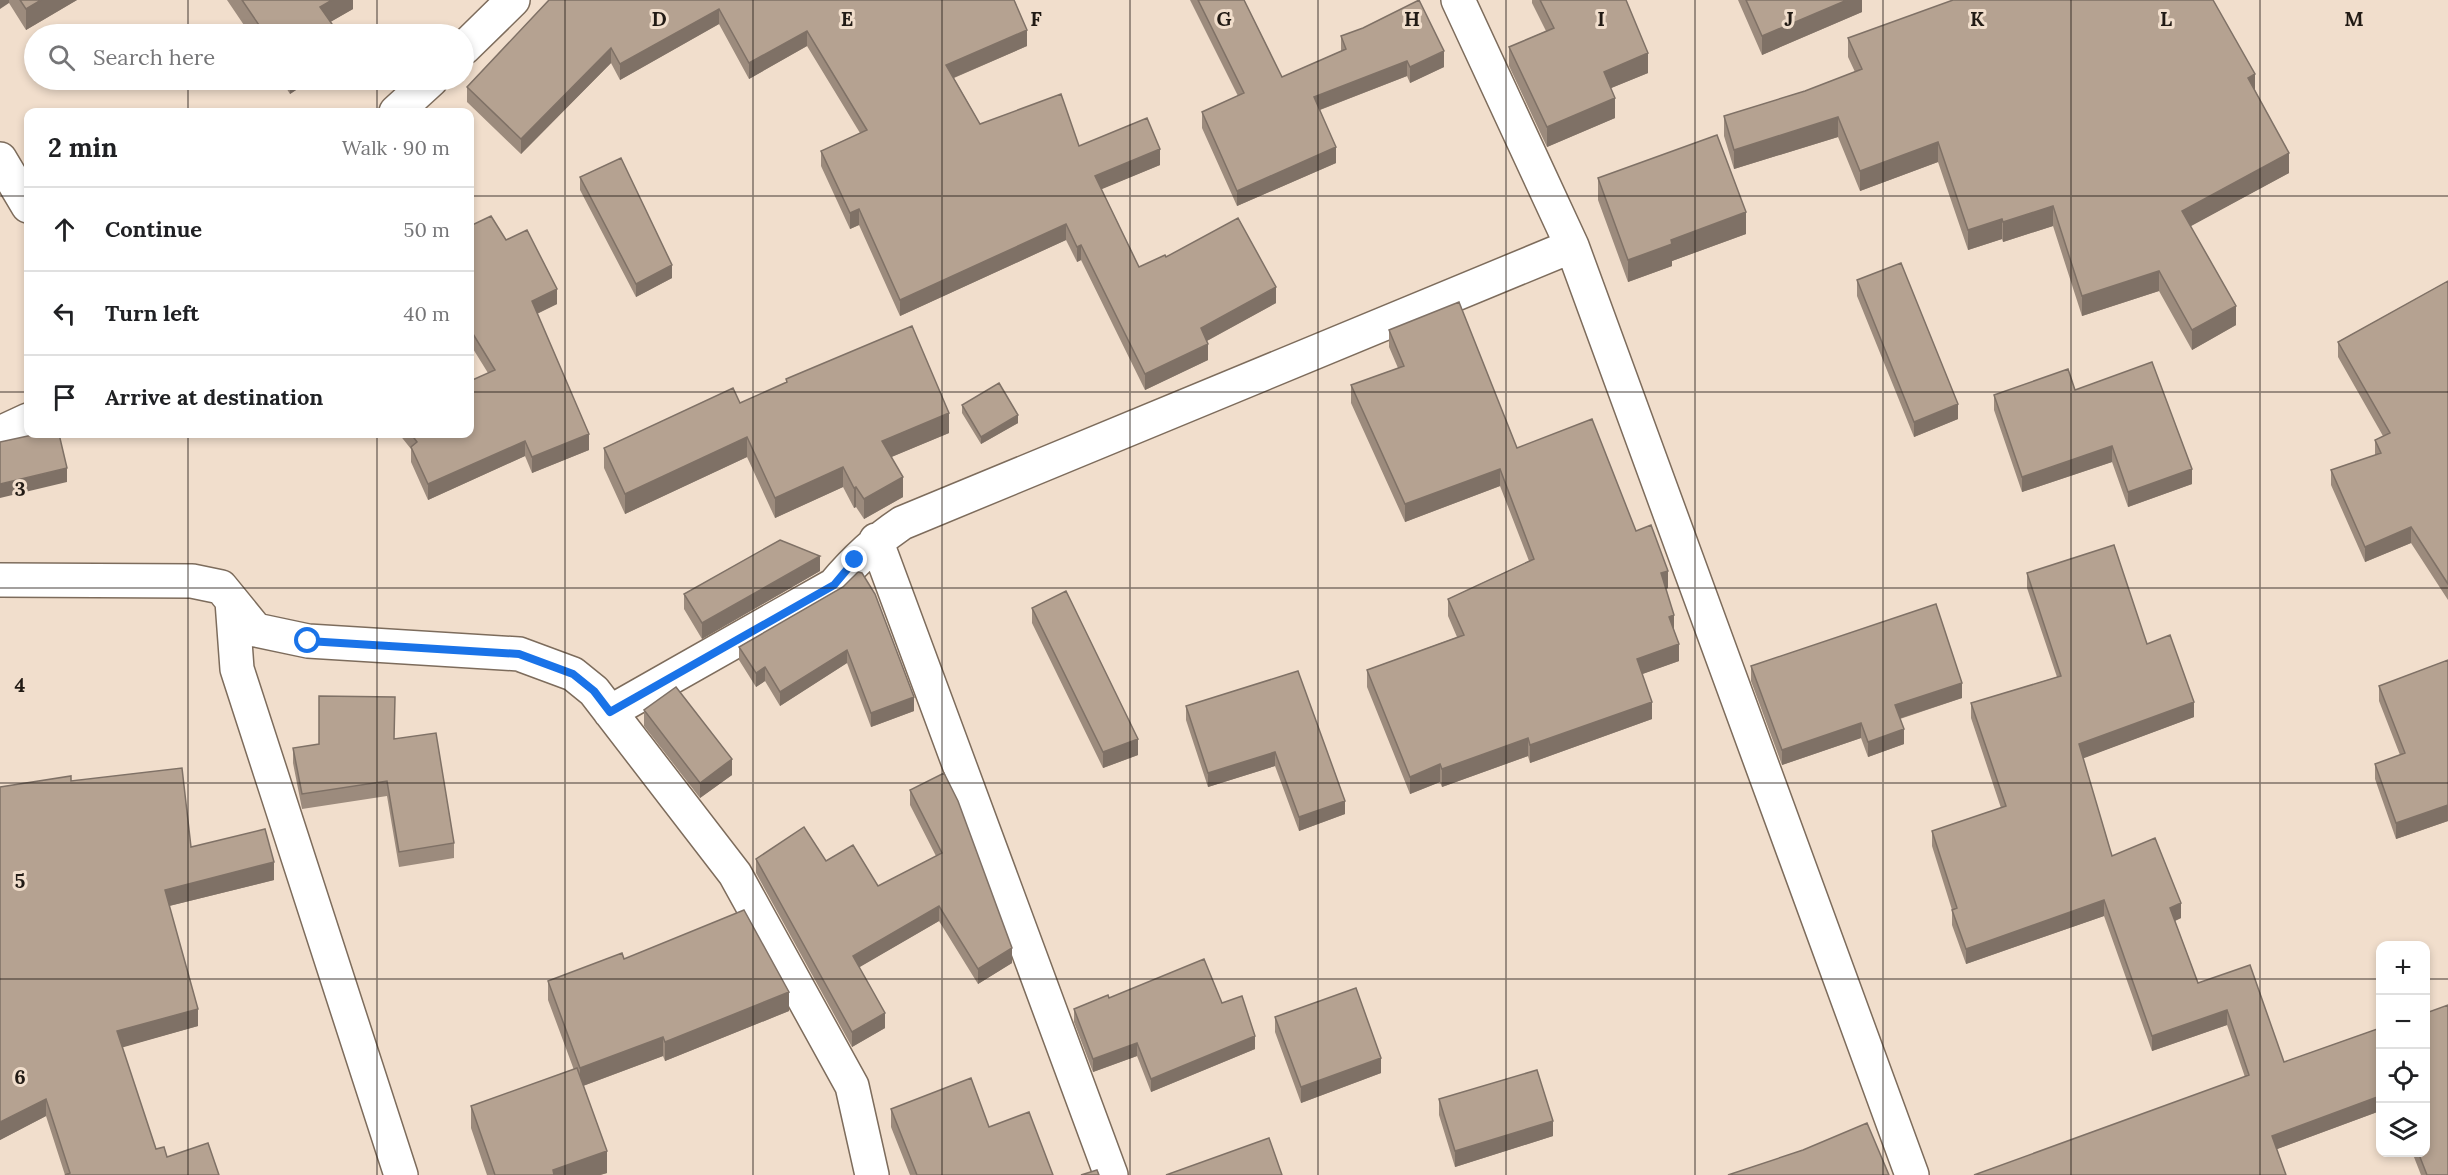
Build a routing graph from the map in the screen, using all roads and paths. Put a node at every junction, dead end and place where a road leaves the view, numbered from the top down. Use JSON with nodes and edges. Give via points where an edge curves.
{"nodes":[{"id":1,"x":513,"y":0,"type":"edge"},
{"id":2,"x":1458,"y":0,"type":"edge"},
{"id":3,"x":474,"y":38,"type":"edge"},
{"id":4,"x":420,"y":90,"type":"edge"},
{"id":5,"x":400,"y":108,"type":"edge"},
{"id":6,"x":0,"y":159,"type":"edge"},
{"id":7,"x":24,"y":199,"type":"edge"},
{"id":8,"x":1572,"y":246,"type":"junction"},
{"id":9,"x":24,"y":422,"type":"edge"},
{"id":10,"x":0,"y":433,"type":"edge"},
{"id":11,"x":876,"y":540,"type":"junction"},
{"id":12,"x":0,"y":580,"type":"edge"},
{"id":13,"x":232,"y":601,"type":"junction"},
{"id":14,"x":610,"y":712,"type":"junction"},
{"id":15,"x":401,"y":1175,"type":"edge"},
{"id":16,"x":872,"y":1175,"type":"edge"},
{"id":17,"x":1111,"y":1175,"type":"edge"},
{"id":18,"x":1912,"y":1175,"type":"edge"}],
"edges":[{"from":1,"to":3,"type":"street"},
{"from":2,"to":8,"type":"street"},
{"from":4,"to":5,"type":"street"},
{"from":6,"to":7,"type":"street"},
{"from":8,"to":11,"type":"street","via":[[902,523]]},
{"from":8,"to":18,"type":"street"},
{"from":9,"to":10,"type":"street"},
{"from":11,"to":14,"type":"street","via":[[834,585]]},
{"from":11,"to":17,"type":"street"},
{"from":12,"to":13,"type":"street","via":[[192,581],[221,586]]},
{"from":13,"to":14,"type":"street","via":[[256,630],[308,641],[519,654],[573,674],[594,691]]},
{"from":13,"to":15,"type":"street","via":[[237,669]]},
{"from":14,"to":16,"type":"street","via":[[735,874],[852,1086]]}]}
